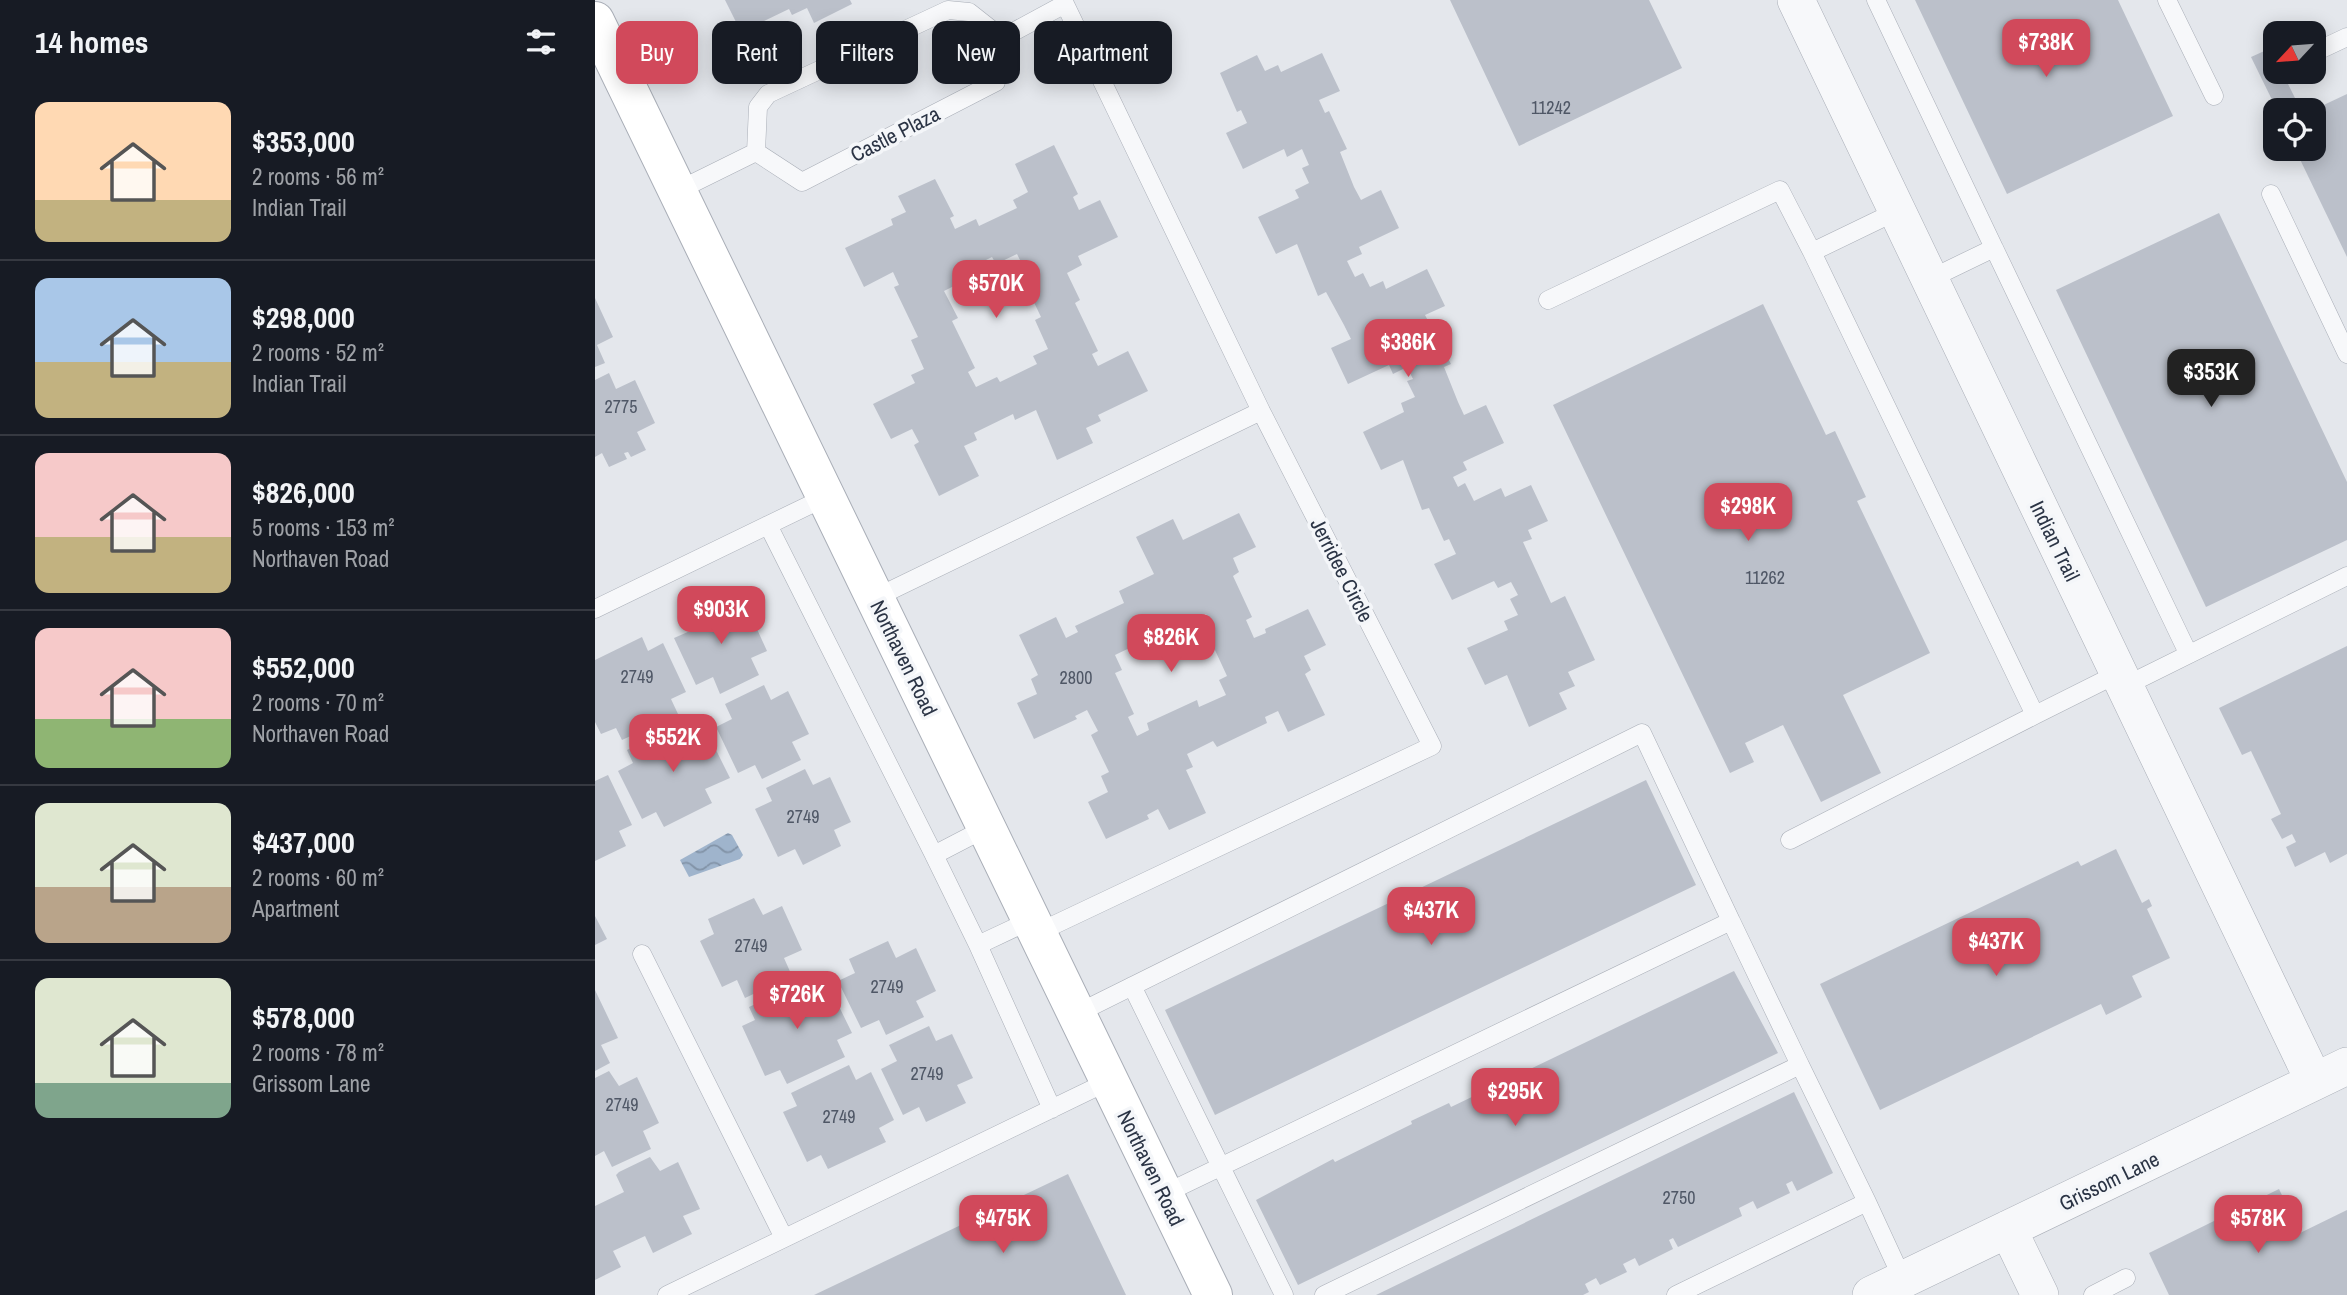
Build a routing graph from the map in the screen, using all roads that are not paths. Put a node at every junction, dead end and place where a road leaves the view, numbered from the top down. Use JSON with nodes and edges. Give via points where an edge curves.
{"nodes":[{"id":1,"x":1796,"y":0,"type":"edge"},
{"id":2,"x":1876,"y":0,"type":"edge"},
{"id":3,"x":2167,"y":0,"type":"edge"},
{"id":4,"x":1064,"y":2,"type":"edge"},
{"id":5,"x":595,"y":21,"type":"edge"},
{"id":6,"x":980,"y":21,"type":"edge"},
{"id":7,"x":1020,"y":28,"type":"edge"},
{"id":8,"x":2347,"y":37,"type":"edge"},
{"id":9,"x":2326,"y":47,"type":"edge"},
{"id":10,"x":992,"y":84,"type":"edge"},
{"id":11,"x":2214,"y":96,"type":"dead end"},
{"id":12,"x":756,"y":152,"type":"junction"},
{"id":13,"x":677,"y":191,"type":"junction"},
{"id":14,"x":2271,"y":194,"type":"dead end"},
{"id":15,"x":1897,"y":211,"type":"junction"},
{"id":16,"x":1994,"y":248,"type":"junction"},
{"id":17,"x":1812,"y":252,"type":"junction"},
{"id":18,"x":1930,"y":279,"type":"junction"},
{"id":19,"x":1548,"y":300,"type":"dead end"},
{"id":20,"x":2347,"y":354,"type":"edge"},
{"id":21,"x":1261,"y":411,"type":"junction"},
{"id":22,"x":826,"y":497,"type":"junction"},
{"id":23,"x":768,"y":525,"type":"junction"},
{"id":24,"x":2347,"y":576,"type":"edge"},
{"id":25,"x":875,"y":598,"type":"junction"},
{"id":26,"x":595,"y":609,"type":"edge"},
{"id":27,"x":2188,"y":653,"type":"junction"},
{"id":28,"x":2122,"y":679,"type":"junction"},
{"id":29,"x":2035,"y":715,"type":"junction"},
{"id":30,"x":986,"y":828,"type":"junction"},
{"id":31,"x":1790,"y":840,"type":"dead end"},
{"id":32,"x":934,"y":855,"type":"junction"},
{"id":33,"x":1731,"y":921,"type":"junction"},
{"id":34,"x":1034,"y":927,"type":"junction"},
{"id":35,"x":978,"y":945,"type":"junction"},
{"id":36,"x":642,"y":954,"type":"dead end"},
{"id":37,"x":1132,"y":986,"type":"junction"},
{"id":38,"x":1076,"y":1014,"type":"junction"},
{"id":39,"x":1800,"y":1065,"type":"junction"},
{"id":40,"x":2347,"y":1066,"type":"edge"},
{"id":41,"x":1109,"y":1081,"type":"junction"},
{"id":42,"x":2314,"y":1082,"type":"junction"},
{"id":43,"x":1052,"y":1109,"type":"junction"},
{"id":44,"x":1222,"y":1166,"type":"junction"},
{"id":45,"x":1164,"y":1194,"type":"junction"},
{"id":46,"x":1867,"y":1202,"type":"junction"},
{"id":47,"x":2008,"y":1229,"type":"junction"},
{"id":48,"x":784,"y":1238,"type":"junction"},
{"id":49,"x":2126,"y":1278,"type":"dead end"},
{"id":50,"x":1887,"y":1287,"type":"edge"},
{"id":51,"x":667,"y":1295,"type":"edge"},
{"id":52,"x":1213,"y":1295,"type":"edge"},
{"id":53,"x":1284,"y":1295,"type":"edge"},
{"id":54,"x":1324,"y":1295,"type":"edge"},
{"id":55,"x":1676,"y":1295,"type":"edge"},
{"id":56,"x":2040,"y":1295,"type":"edge"},
{"id":57,"x":2093,"y":1295,"type":"edge"}],
"edges":[{"from":1,"to":15,"type":"street","name":"Indian Trail"},
{"from":2,"to":16,"type":"lane"},
{"from":3,"to":11,"type":"lane"},
{"from":4,"to":7,"type":"lane"},
{"from":4,"to":21,"type":"lane","name":"Jerridee Circle"},
{"from":5,"to":13,"type":"street","name":"Northaven Road"},
{"from":6,"to":12,"type":"lane","via":[[969,12],[947,10],[768,94],[758,107]]},
{"from":8,"to":9,"type":"lane"},
{"from":10,"to":12,"type":"lane","name":"Castle Plaza","via":[[802,181]]},
{"from":12,"to":13,"type":"lane"},
{"from":13,"to":22,"type":"street","name":"Northaven Road"},
{"from":14,"to":20,"type":"lane"},
{"from":15,"to":17,"type":"lane"},
{"from":15,"to":18,"type":"street","name":"Indian Trail"},
{"from":16,"to":18,"type":"lane"},
{"from":16,"to":27,"type":"lane"},
{"from":17,"to":19,"type":"lane","via":[[1780,190]]},
{"from":17,"to":29,"type":"lane"},
{"from":18,"to":28,"type":"street","name":"Indian Trail"},
{"from":21,"to":25,"type":"lane"},
{"from":21,"to":34,"type":"lane","name":"Jerridee Circle","via":[[1432,746]]},
{"from":22,"to":23,"type":"lane"},
{"from":22,"to":25,"type":"street","name":"Northaven Road"},
{"from":23,"to":26,"type":"lane"},
{"from":23,"to":32,"type":"lane"},
{"from":24,"to":27,"type":"lane"},
{"from":25,"to":30,"type":"street","name":"Northaven Road"},
{"from":27,"to":28,"type":"lane"},
{"from":28,"to":29,"type":"lane"},
{"from":28,"to":42,"type":"street","name":"Indian Trail"},
{"from":29,"to":31,"type":"lane"},
{"from":30,"to":32,"type":"lane"},
{"from":30,"to":34,"type":"street","name":"Northaven Road"},
{"from":32,"to":35,"type":"lane"},
{"from":33,"to":37,"type":"lane","via":[[1642,733]]},
{"from":33,"to":39,"type":"lane"},
{"from":33,"to":44,"type":"lane"},
{"from":34,"to":35,"type":"lane"},
{"from":34,"to":38,"type":"street","name":"Northaven Road"},
{"from":35,"to":43,"type":"lane"},
{"from":36,"to":48,"type":"lane"},
{"from":37,"to":38,"type":"lane"},
{"from":37,"to":44,"type":"lane"},
{"from":38,"to":41,"type":"street","name":"Northaven Road"},
{"from":39,"to":46,"type":"lane"},
{"from":39,"to":54,"type":"lane"},
{"from":40,"to":42,"type":"street","name":"Grissom Lane"},
{"from":41,"to":43,"type":"lane"},
{"from":41,"to":45,"type":"street","name":"Northaven Road"},
{"from":42,"to":47,"type":"street","name":"Grissom Lane"},
{"from":43,"to":48,"type":"lane"},
{"from":44,"to":45,"type":"lane"},
{"from":44,"to":53,"type":"lane"},
{"from":45,"to":52,"type":"street","name":"Northaven Road"},
{"from":46,"to":50,"type":"lane"},
{"from":46,"to":55,"type":"lane"},
{"from":47,"to":50,"type":"street","name":"Grissom Lane"},
{"from":47,"to":56,"type":"street"},
{"from":48,"to":51,"type":"lane"},
{"from":49,"to":57,"type":"lane"}]}
